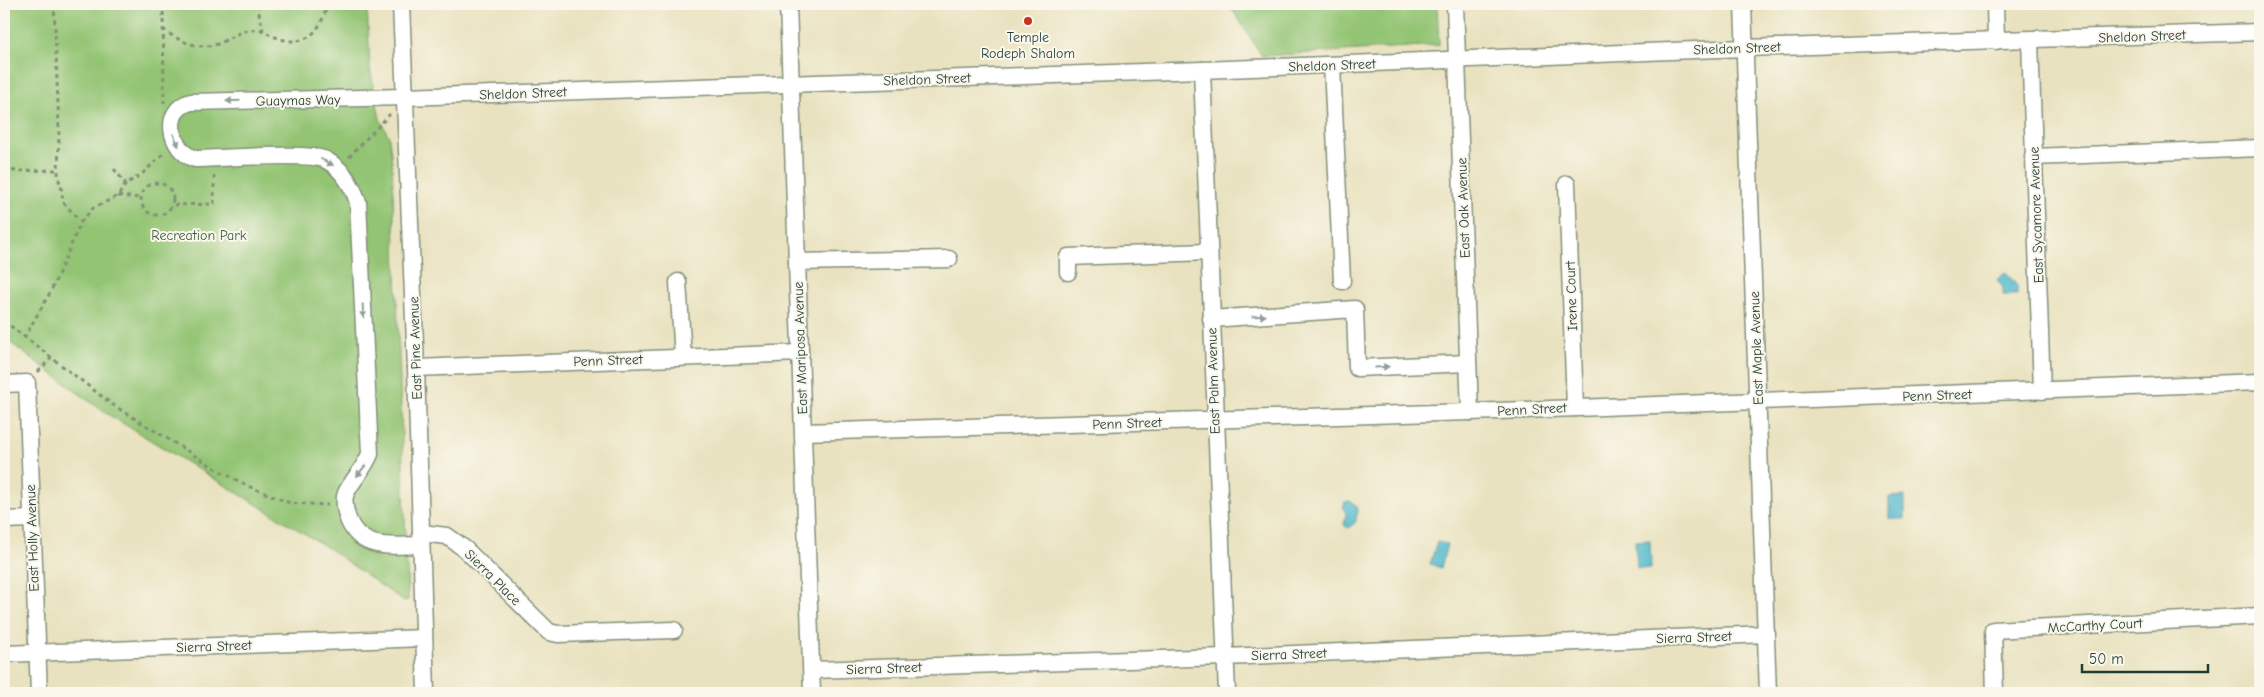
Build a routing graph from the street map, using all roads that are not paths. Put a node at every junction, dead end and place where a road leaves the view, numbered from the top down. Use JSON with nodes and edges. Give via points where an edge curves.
{"nodes":[{"id":1,"x":401,"y":4,"type":"edge"},
{"id":2,"x":788,"y":4,"type":"edge"},
{"id":3,"x":1456,"y":4,"type":"edge"},
{"id":4,"x":1743,"y":4,"type":"edge"},
{"id":5,"x":1995,"y":4,"type":"edge"},
{"id":6,"x":2260,"y":32,"type":"edge"},
{"id":7,"x":2030,"y":40,"type":"junction"},
{"id":8,"x":1996,"y":41,"type":"junction"},
{"id":9,"x":1744,"y":48,"type":"junction"},
{"id":10,"x":1458,"y":60,"type":"junction"},
{"id":11,"x":1332,"y":64,"type":"junction"},
{"id":12,"x":1202,"y":70,"type":"junction"},
{"id":13,"x":790,"y":84,"type":"junction"},
{"id":14,"x":404,"y":97,"type":"junction"},
{"id":15,"x":191,"y":102,"type":"joint"},
{"id":16,"x":2260,"y":148,"type":"edge"},
{"id":17,"x":2034,"y":157,"type":"junction"},
{"id":18,"x":1567,"y":184,"type":"dead end"},
{"id":19,"x":1208,"y":252,"type":"junction"},
{"id":20,"x":949,"y":259,"type":"dead end"},
{"id":21,"x":797,"y":262,"type":"junction"},
{"id":22,"x":1068,"y":272,"type":"dead end"},
{"id":23,"x":1342,"y":281,"type":"dead end"},
{"id":24,"x":678,"y":282,"type":"dead end"},
{"id":25,"x":1211,"y":319,"type":"junction"},
{"id":26,"x":800,"y":353,"type":"junction"},
{"id":27,"x":683,"y":357,"type":"junction"},
{"id":28,"x":1468,"y":363,"type":"junction"},
{"id":29,"x":416,"y":368,"type":"junction"},
{"id":30,"x":2260,"y":382,"type":"edge"},
{"id":31,"x":4,"y":384,"type":"edge"},
{"id":32,"x":2042,"y":391,"type":"junction"},
{"id":33,"x":1758,"y":402,"type":"junction"},
{"id":34,"x":1575,"y":408,"type":"junction"},
{"id":35,"x":1470,"y":412,"type":"junction"},
{"id":36,"x":1215,"y":420,"type":"junction"},
{"id":37,"x":803,"y":432,"type":"junction"},
{"id":38,"x":31,"y":519,"type":"junction"},
{"id":39,"x":4,"y":520,"type":"edge"},
{"id":40,"x":421,"y":539,"type":"junction"},
{"id":41,"x":2260,"y":616,"type":"edge"},
{"id":42,"x":674,"y":630,"type":"dead end"},
{"id":43,"x":1767,"y":634,"type":"junction"},
{"id":44,"x":424,"y":638,"type":"junction"},
{"id":45,"x":37,"y":653,"type":"junction"},
{"id":46,"x":4,"y":654,"type":"edge"},
{"id":47,"x":1225,"y":657,"type":"junction"},
{"id":48,"x":812,"y":670,"type":"junction"},
{"id":49,"x":39,"y":693,"type":"edge"},
{"id":50,"x":426,"y":693,"type":"edge"},
{"id":51,"x":812,"y":693,"type":"edge"},
{"id":52,"x":1226,"y":693,"type":"edge"},
{"id":53,"x":1768,"y":693,"type":"edge"},
{"id":54,"x":1995,"y":693,"type":"edge"}],
"edges":[{"from":1,"to":14,"type":"street","name":"East Pine Avenue"},
{"from":2,"to":13,"type":"street","name":"East Mariposa Avenue"},
{"from":3,"to":10,"type":"street","name":"East Oak Avenue"},
{"from":4,"to":9,"type":"street","name":"East Maple Avenue"},
{"from":5,"to":8,"type":"street"},
{"from":6,"to":7,"type":"street","name":"Sheldon Street"},
{"from":7,"to":8,"type":"street","name":"Sheldon Street"},
{"from":7,"to":17,"type":"street","name":"East Sycamore Avenue"},
{"from":8,"to":9,"type":"street","name":"Sheldon Street"},
{"from":9,"to":10,"type":"street","name":"Sheldon Street"},
{"from":9,"to":33,"type":"street","name":"East Maple Avenue"},
{"from":10,"to":11,"type":"street","name":"Sheldon Street"},
{"from":10,"to":28,"type":"street","name":"East Oak Avenue"},
{"from":11,"to":12,"type":"street","name":"Sheldon Street"},
{"from":11,"to":23,"type":"street"},
{"from":12,"to":13,"type":"street","name":"Sheldon Street"},
{"from":12,"to":19,"type":"street","name":"East Palm Avenue"},
{"from":13,"to":14,"type":"street","name":"Sheldon Street"},
{"from":13,"to":21,"type":"street","name":"East Mariposa Avenue"},
{"from":14,"to":15,"type":"street","name":"Guaymas Way","one_way":true},
{"from":14,"to":29,"type":"street","name":"East Pine Avenue"},
{"from":15,"to":40,"type":"street","name":"Sierra Place","one_way":true,"via":[[181,105],[173,115],[172,132],[185,156],[195,159],[306,156],[325,159],[353,186],[358,202],[370,454],[345,495],[345,511],[351,528],[362,539],[389,546]]},
{"from":16,"to":17,"type":"street"},
{"from":17,"to":32,"type":"street","name":"East Sycamore Avenue"},
{"from":18,"to":34,"type":"street","name":"Irene Court"},
{"from":19,"to":22,"type":"street","via":[[1068,257]]},
{"from":19,"to":25,"type":"street","name":"East Palm Avenue"},
{"from":20,"to":21,"type":"street"},
{"from":21,"to":26,"type":"street","name":"East Mariposa Avenue"},
{"from":24,"to":27,"type":"street"},
{"from":25,"to":28,"type":"street","one_way":true,"via":[[1355,309],[1357,368]]},
{"from":25,"to":36,"type":"street","name":"East Palm Avenue"},
{"from":26,"to":27,"type":"street","name":"Penn Street"},
{"from":26,"to":37,"type":"street","name":"East Mariposa Avenue"},
{"from":27,"to":29,"type":"street","name":"Penn Street"},
{"from":28,"to":35,"type":"street","name":"East Oak Avenue"},
{"from":29,"to":40,"type":"street","name":"East Pine Avenue"},
{"from":30,"to":32,"type":"street","name":"Penn Street"},
{"from":31,"to":38,"type":"street","name":"East Holly Avenue","via":[[27,383]]},
{"from":32,"to":33,"type":"street","name":"Penn Street"},
{"from":33,"to":34,"type":"street","name":"Penn Street"},
{"from":33,"to":43,"type":"street","name":"East Maple Avenue"},
{"from":34,"to":35,"type":"street","name":"Penn Street"},
{"from":35,"to":36,"type":"street","name":"Penn Street"},
{"from":36,"to":37,"type":"street","name":"Penn Street"},
{"from":36,"to":47,"type":"street","name":"East Palm Avenue"},
{"from":37,"to":48,"type":"street","name":"East Mariposa Avenue"},
{"from":38,"to":39,"type":"street"},
{"from":38,"to":45,"type":"street","name":"East Holly Avenue"},
{"from":40,"to":42,"type":"street","name":"Sierra Place","via":[[447,536],[465,549],[544,628],[558,634]]},
{"from":40,"to":44,"type":"street","name":"East Pine Avenue"},
{"from":41,"to":54,"type":"street","name":"McCarthy Court","via":[[1992,630]]},
{"from":43,"to":47,"type":"street","name":"Sierra Street"},
{"from":43,"to":53,"type":"street","name":"East Maple Avenue"},
{"from":44,"to":45,"type":"street","name":"Sierra Street"},
{"from":44,"to":50,"type":"street","name":"East Pine Avenue"},
{"from":45,"to":46,"type":"street","name":"Sierra Street"},
{"from":45,"to":49,"type":"street","name":"East Holly Avenue"},
{"from":47,"to":48,"type":"street","name":"Sierra Street"},
{"from":47,"to":52,"type":"street","name":"East Palm Avenue"},
{"from":48,"to":51,"type":"street","name":"East Mariposa Avenue"}]}
